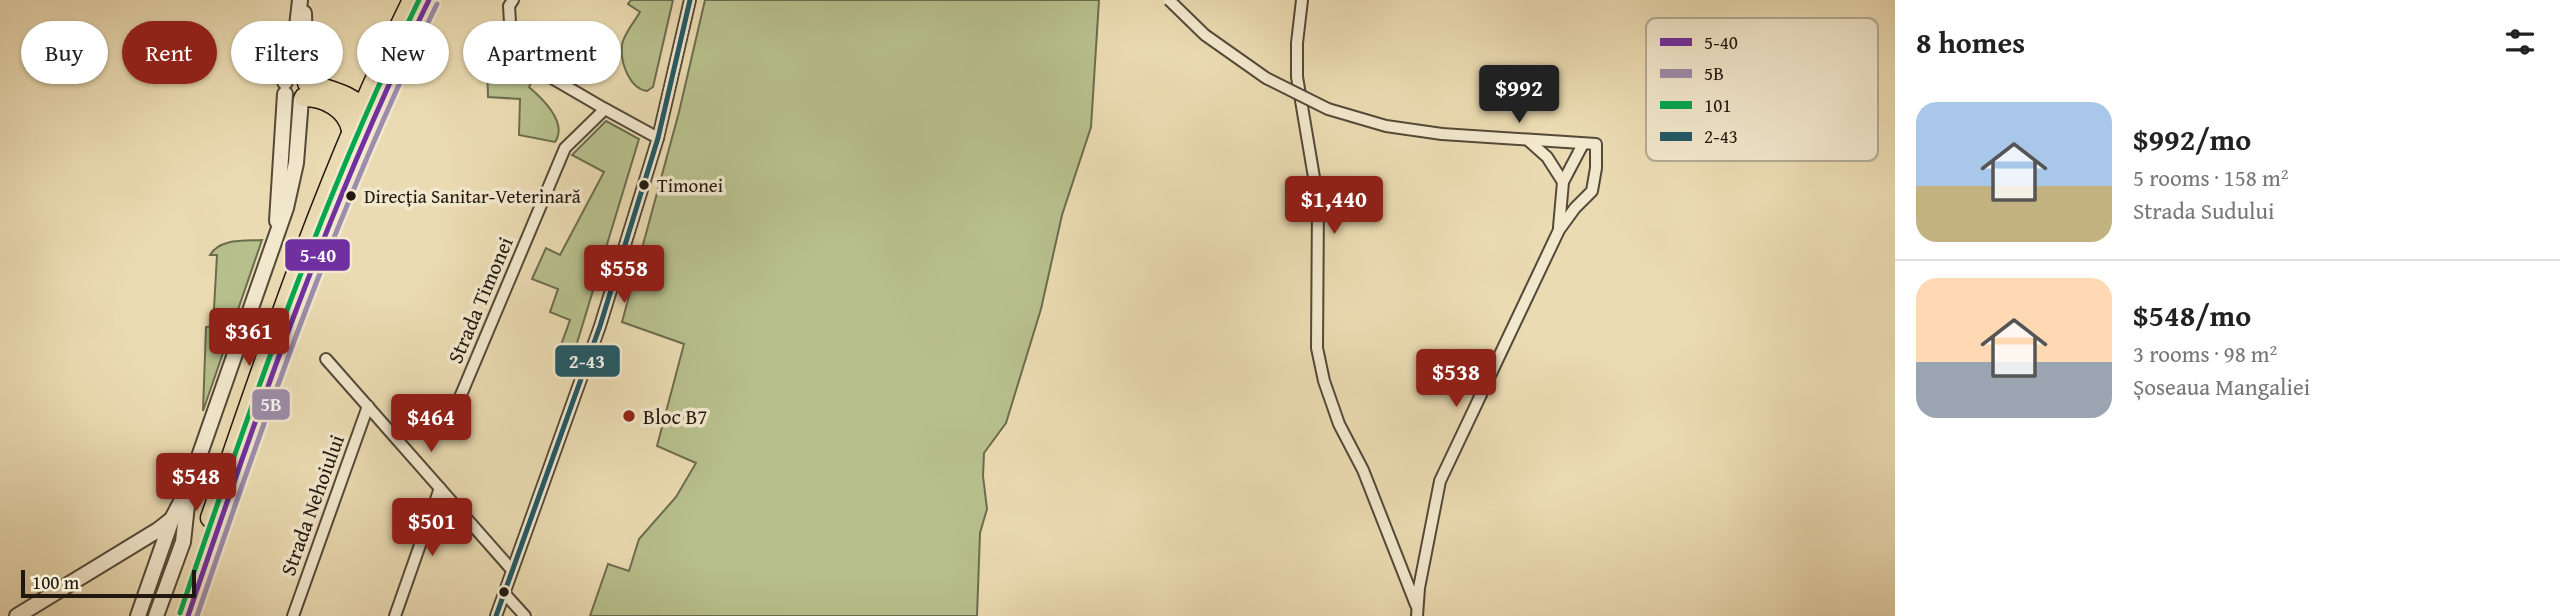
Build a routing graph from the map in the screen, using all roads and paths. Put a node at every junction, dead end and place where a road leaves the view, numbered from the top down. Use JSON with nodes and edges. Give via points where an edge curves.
{"nodes":[{"id":1,"x":302,"y":0,"type":"edge"},
{"id":2,"x":412,"y":0,"type":"edge"},
{"id":3,"x":429,"y":0,"type":"edge"},
{"id":4,"x":513,"y":0,"type":"edge"},
{"id":5,"x":690,"y":0,"type":"edge"},
{"id":6,"x":1169,"y":0,"type":"edge"},
{"id":7,"x":1302,"y":0,"type":"edge"},
{"id":8,"x":285,"y":88,"type":"junction"},
{"id":9,"x":305,"y":90,"type":"junction"},
{"id":10,"x":369,"y":108,"type":"junction"},
{"id":11,"x":605,"y":109,"type":"junction"},
{"id":12,"x":351,"y":130,"type":"junction"},
{"id":13,"x":658,"y":138,"type":"junction"},
{"id":14,"x":1530,"y":141,"type":"junction"},
{"id":15,"x":1583,"y":144,"type":"junction"},
{"id":16,"x":1563,"y":182,"type":"junction"},
{"id":17,"x":1559,"y":230,"type":"junction"},
{"id":18,"x":276,"y":236,"type":"junction"},
{"id":19,"x":326,"y":359,"type":"dead end"},
{"id":20,"x":458,"y":402,"type":"dead end"},
{"id":21,"x":368,"y":407,"type":"junction"},
{"id":22,"x":188,"y":488,"type":"junction"},
{"id":23,"x":440,"y":488,"type":"junction"},
{"id":24,"x":172,"y":519,"type":"junction"},
{"id":25,"x":512,"y":570,"type":"junction"},
{"id":26,"x":504,"y":593,"type":"junction"},
{"id":27,"x":1417,"y":612,"type":"edge"},
{"id":28,"x":191,"y":613,"type":"edge"},
{"id":29,"x":17,"y":616,"type":"edge"},
{"id":30,"x":138,"y":616,"type":"edge"},
{"id":31,"x":156,"y":616,"type":"edge"},
{"id":32,"x":176,"y":616,"type":"edge"},
{"id":33,"x":293,"y":616,"type":"edge"},
{"id":34,"x":395,"y":616,"type":"edge"},
{"id":35,"x":496,"y":616,"type":"edge"},
{"id":36,"x":525,"y":616,"type":"edge"}],
"edges":[{"from":1,"to":8,"type":"street"},
{"from":1,"to":9,"type":"street"},
{"from":2,"to":10,"type":"main road"},
{"from":3,"to":10,"type":"main road"},
{"from":4,"to":11,"type":"street","via":[[510,23],[497,46]]},
{"from":5,"to":13,"type":"street"},
{"from":6,"to":14,"type":"street","bridge":true,"via":[[1205,35],[1256,71],[1328,109],[1386,126],[1442,135]]},
{"from":7,"to":27,"type":"street","via":[[1297,76],[1318,201],[1317,348],[1339,424],[1363,470]]},
{"from":8,"to":9,"type":"street","via":[[294,100]]},
{"from":8,"to":9,"type":"street","via":[[293,76],[301,76]]},
{"from":8,"to":18,"type":"street"},
{"from":9,"to":10,"type":"main road"},
{"from":9,"to":12,"type":"main road","via":[[333,105]]},
{"from":9,"to":18,"type":"street","via":[[293,185]]},
{"from":10,"to":12,"type":"main road"},
{"from":10,"to":28,"type":"main road"},
{"from":11,"to":13,"type":"street"},
{"from":11,"to":20,"type":"street","name":"Strada Timonei","via":[[565,148]]},
{"from":12,"to":32,"type":"main road","via":[[287,293]]},
{"from":13,"to":25,"type":"street","via":[[600,326]]},
{"from":14,"to":15,"type":"street"},
{"from":14,"to":16,"type":"street"},
{"from":15,"to":16,"type":"street"},
{"from":15,"to":17,"type":"street","via":[[1596,144],[1592,191]]},
{"from":16,"to":17,"type":"street"},
{"from":17,"to":27,"type":"street","via":[[1440,481]]},
{"from":18,"to":22,"type":"street"},
{"from":19,"to":21,"type":"street"},
{"from":21,"to":23,"type":"street"},
{"from":21,"to":33,"type":"street","name":"Strada Nehoiului"},
{"from":22,"to":24,"type":"street"},
{"from":22,"to":31,"type":"street","via":[[183,542]]},
{"from":23,"to":25,"type":"street"},
{"from":23,"to":34,"type":"street"},
{"from":24,"to":29,"type":"street"},
{"from":24,"to":30,"type":"street"},
{"from":25,"to":26,"type":"street"},
{"from":26,"to":35,"type":"street"},
{"from":26,"to":36,"type":"street"}]}
